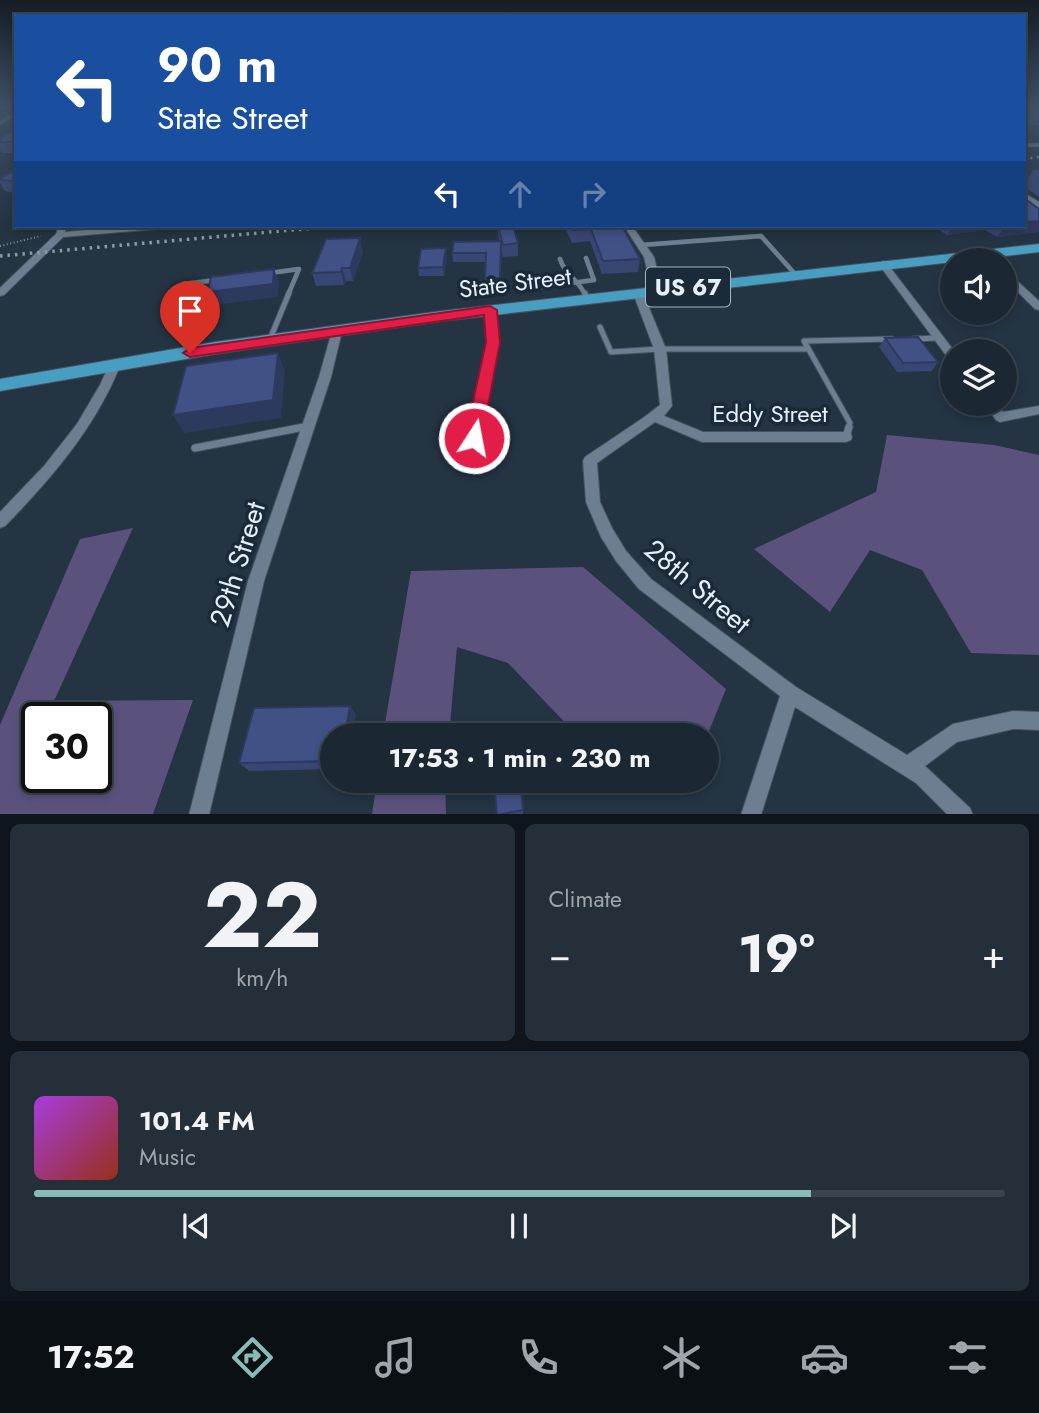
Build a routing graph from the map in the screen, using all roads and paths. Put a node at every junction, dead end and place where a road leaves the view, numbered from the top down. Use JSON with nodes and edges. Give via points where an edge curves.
{"nodes":[{"id":1,"x":108,"y":228,"type":"edge"},
{"id":2,"x":629,"y":228,"type":"edge"},
{"id":3,"x":61,"y":230,"type":"edge"},
{"id":4,"x":642,"y":245,"type":"junction"},
{"id":5,"x":1039,"y":248,"type":"edge"},
{"id":6,"x":1017,"y":252,"type":"edge"},
{"id":7,"x":586,"y":258,"type":"dead end"},
{"id":8,"x":560,"y":259,"type":"dead end"},
{"id":9,"x":940,"y":260,"type":"edge"},
{"id":10,"x":883,"y":264,"type":"junction"},
{"id":11,"x":260,"y":274,"type":"edge"},
{"id":12,"x":795,"y":274,"type":"junction"},
{"id":13,"x":221,"y":279,"type":"edge"},
{"id":14,"x":580,"y":282,"type":"junction"},
{"id":15,"x":183,"y":284,"type":"dead end"},
{"id":16,"x":1017,"y":285,"type":"edge"},
{"id":17,"x":542,"y":287,"type":"dead end"},
{"id":18,"x":657,"y":290,"type":"junction"},
{"id":19,"x":1,"y":291,"type":"edge"},
{"id":20,"x":638,"y":293,"type":"junction"},
{"id":21,"x":587,"y":299,"type":"junction"},
{"id":22,"x":1039,"y":307,"type":"edge"},
{"id":23,"x":490,"y":310,"type":"junction"},
{"id":24,"x":600,"y":327,"type":"dead end"},
{"id":25,"x":337,"y":331,"type":"junction"},
{"id":26,"x":939,"y":338,"type":"joint"},
{"id":27,"x":269,"y":341,"type":"junction"},
{"id":28,"x":660,"y":349,"type":"junction"},
{"id":29,"x":808,"y":349,"type":"junction"},
{"id":30,"x":114,"y":366,"type":"junction"},
{"id":31,"x":0,"y":385,"type":"edge"},
{"id":32,"x":1039,"y":410,"type":"edge"},
{"id":33,"x":1017,"y":414,"type":"edge"},
{"id":34,"x":655,"y":418,"type":"junction"},
{"id":35,"x":309,"y":425,"type":"junction"},
{"id":36,"x":846,"y":437,"type":"joint"},
{"id":37,"x":474,"y":438,"type":"dead end"},
{"id":38,"x":195,"y":448,"type":"dead end"},
{"id":39,"x":0,"y":522,"type":"edge"},
{"id":40,"x":790,"y":693,"type":"junction"},
{"id":41,"x":1039,"y":721,"type":"edge"},
{"id":42,"x":908,"y":766,"type":"junction"},
{"id":43,"x":200,"y":814,"type":"edge"},
{"id":44,"x":751,"y":814,"type":"edge"},
{"id":45,"x":963,"y":814,"type":"edge"}],
"edges":[{"from":1,"to":3,"type":"street"},
{"from":2,"to":4,"type":"street"},
{"from":3,"to":19,"type":"street"},
{"from":4,"to":12,"type":"lane","via":[[761,236]]},
{"from":4,"to":18,"type":"street"},
{"from":5,"to":6,"type":"main road","name":"State Street","number":"US 67"},
{"from":7,"to":14,"type":"lane","via":[[594,280]]},
{"from":8,"to":14,"type":"lane","via":[[565,273]]},
{"from":9,"to":10,"type":"main road","name":"State Street","number":"US 67"},
{"from":10,"to":12,"type":"main road","name":"State Street","number":"US 67"},
{"from":10,"to":26,"type":"street"},
{"from":11,"to":27,"type":"lane","via":[[299,269]]},
{"from":12,"to":18,"type":"main road","name":"State Street","number":"US 67"},
{"from":13,"to":15,"type":"lane"},
{"from":14,"to":17,"type":"lane"},
{"from":14,"to":21,"type":"lane"},
{"from":16,"to":22,"type":"street"},
{"from":18,"to":20,"type":"main road","name":"State Street","number":"US 67"},
{"from":20,"to":21,"type":"main road","name":"State Street","number":"US 67"},
{"from":20,"to":28,"type":"street"},
{"from":21,"to":23,"type":"main road","name":"State Street","number":"US 67"},
{"from":23,"to":25,"type":"main road","name":"State Street","number":"US 67"},
{"from":23,"to":37,"type":"street","via":[[493,342]]},
{"from":24,"to":28,"type":"lane","via":[[611,352]]},
{"from":25,"to":27,"type":"main road","name":"State Street","number":"US 67"},
{"from":25,"to":35,"type":"street","name":"29th Street"},
{"from":26,"to":29,"type":"lane","via":[[804,341]]},
{"from":27,"to":30,"type":"main road","name":"State Street","number":"US 67"},
{"from":28,"to":29,"type":"lane"},
{"from":28,"to":34,"type":"street","via":[[666,406]]},
{"from":29,"to":36,"type":"lane","via":[[850,423]]},
{"from":30,"to":31,"type":"main road","name":"State Street","number":"US 67"},
{"from":30,"to":39,"type":"street","via":[[108,385],[56,460]]},
{"from":32,"to":33,"type":"street"},
{"from":34,"to":36,"type":"street","name":"Eddy Street","via":[[702,437]]},
{"from":34,"to":40,"type":"street","name":"28th Street","via":[[609,443],[590,461],[593,502],[606,532],[645,584]]},
{"from":35,"to":38,"type":"lane"},
{"from":35,"to":43,"type":"street","name":"29th Street","via":[[256,581]]},
{"from":40,"to":42,"type":"street","name":"28th Street"},
{"from":40,"to":44,"type":"street"},
{"from":41,"to":42,"type":"street","via":[[1013,720],[953,733]]},
{"from":42,"to":45,"type":"street","name":"28th Street"}]}
